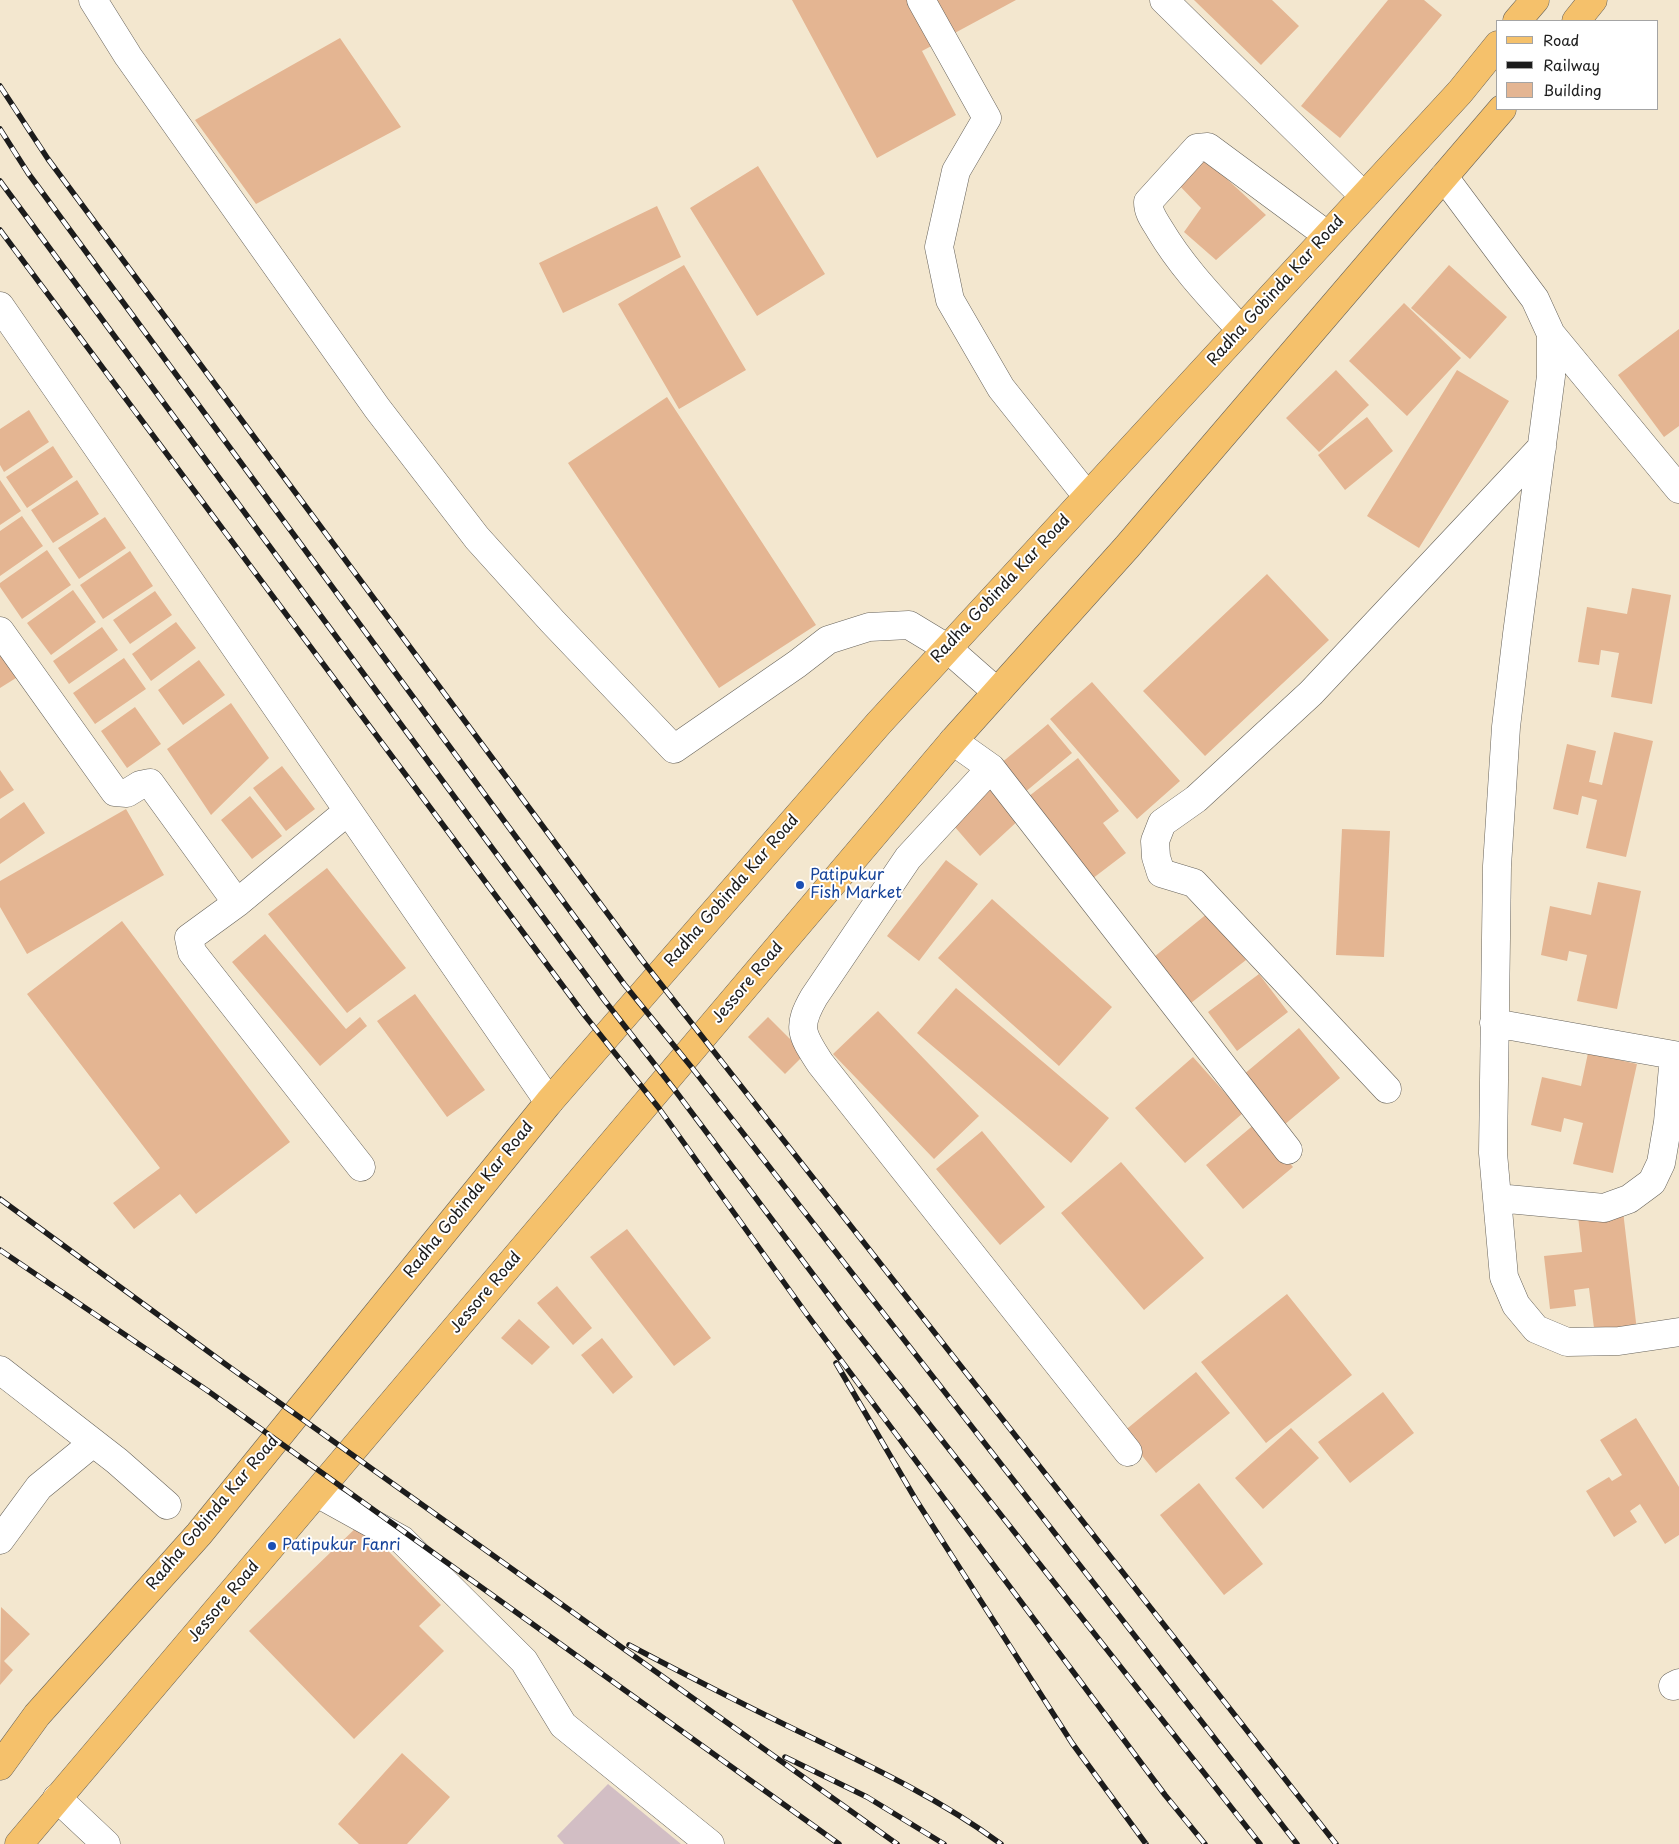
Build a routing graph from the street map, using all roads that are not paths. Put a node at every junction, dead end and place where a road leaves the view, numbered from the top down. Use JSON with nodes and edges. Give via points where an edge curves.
{"nodes":[{"id":1,"x":93,"y":0,"type":"edge"},
{"id":2,"x":921,"y":0,"type":"edge"},
{"id":3,"x":1164,"y":0,"type":"edge"},
{"id":4,"x":1535,"y":0,"type":"edge"},
{"id":5,"x":1594,"y":0,"type":"edge"},
{"id":6,"x":1519,"y":20,"type":"edge"},
{"id":7,"x":1577,"y":20,"type":"edge"},
{"id":8,"x":1496,"y":48,"type":"edge"},
{"id":9,"x":1501,"y":110,"type":"edge"},
{"id":10,"x":1444,"y":177,"type":"junction"},
{"id":11,"x":1364,"y":196,"type":"junction"},
{"id":12,"x":1327,"y":235,"type":"junction"},
{"id":13,"x":0,"y":306,"type":"edge"},
{"id":14,"x":1241,"y":330,"type":"junction"},
{"id":15,"x":8,"y":334,"type":"edge"},
{"id":16,"x":1551,"y":334,"type":"junction"},
{"id":17,"x":1542,"y":447,"type":"junction"},
{"id":18,"x":1679,"y":489,"type":"edge"},
{"id":19,"x":1086,"y":496,"type":"junction"},
{"id":20,"x":0,"y":631,"type":"edge"},
{"id":21,"x":947,"y":648,"type":"junction"},
{"id":22,"x":997,"y":692,"type":"junction"},
{"id":23,"x":953,"y":741,"type":"junction"},
{"id":24,"x":991,"y":768,"type":"junction"},
{"id":25,"x":348,"y":811,"type":"junction"},
{"id":26,"x":237,"y":903,"type":"junction"},
{"id":27,"x":1494,"y":1023,"type":"junction"},
{"id":28,"x":1677,"y":1056,"type":"edge"},
{"id":29,"x":1387,"y":1089,"type":"dead end"},
{"id":30,"x":549,"y":1102,"type":"junction"},
{"id":31,"x":1288,"y":1150,"type":"dead end"},
{"id":32,"x":361,"y":1167,"type":"dead end"},
{"id":33,"x":1497,"y":1198,"type":"junction"},
{"id":34,"x":1679,"y":1332,"type":"edge"},
{"id":35,"x":0,"y":1370,"type":"edge"},
{"id":36,"x":93,"y":1443,"type":"junction"},
{"id":37,"x":1128,"y":1452,"type":"dead end"},
{"id":38,"x":316,"y":1493,"type":"junction"},
{"id":39,"x":166,"y":1505,"type":"dead end"},
{"id":40,"x":0,"y":1540,"type":"edge"},
{"id":41,"x":0,"y":1766,"type":"edge"},
{"id":42,"x":58,"y":1798,"type":"junction"},
{"id":43,"x":18,"y":1844,"type":"edge"},
{"id":44,"x":106,"y":1844,"type":"edge"},
{"id":45,"x":710,"y":1844,"type":"edge"}],
"edges":[{"from":1,"to":21,"type":"street","via":[[128,56],[395,431],[477,538],[674,749],[828,640],[869,627],[909,625]]},
{"from":2,"to":19,"type":"street","via":[[987,118],[956,171],[939,247],[950,300],[1001,388]]},
{"from":3,"to":11,"type":"street"},
{"from":4,"to":6,"type":"main road"},
{"from":5,"to":7,"type":"main road"},
{"from":8,"to":11,"type":"main road","name":"Radha Gobinda Kar Road"},
{"from":9,"to":10,"type":"main road","name":"Jessore Road"},
{"from":10,"to":16,"type":"street","via":[[1535,299]]},
{"from":10,"to":22,"type":"main road","name":"Jessore Road","via":[[1127,547]]},
{"from":11,"to":12,"type":"main road","name":"Radha Gobinda Kar Road"},
{"from":12,"to":14,"type":"main road","name":"Radha Gobinda Kar Road"},
{"from":12,"to":14,"type":"street","via":[[1208,147],[1197,148],[1153,196],[1148,202],[1148,210],[1171,249]]},
{"from":13,"to":15,"type":"street"},
{"from":14,"to":19,"type":"main road","name":"Radha Gobinda Kar Road"},
{"from":15,"to":25,"type":"street"},
{"from":16,"to":17,"type":"street","via":[[1551,376]]},
{"from":16,"to":18,"type":"street"},
{"from":17,"to":27,"type":"street","via":[[1506,727],[1497,866]]},
{"from":17,"to":29,"type":"street","via":[[1311,693],[1196,798],[1162,823],[1155,841],[1161,873],[1194,883]]},
{"from":19,"to":21,"type":"main road","name":"Radha Gobinda Kar Road"},
{"from":20,"to":26,"type":"street","via":[[115,792],[128,793],[150,783]]},
{"from":21,"to":22,"type":"street"},
{"from":21,"to":30,"type":"main road","name":"Radha Gobinda Kar Road"},
{"from":22,"to":23,"type":"main road","name":"Jessore Road"},
{"from":23,"to":24,"type":"street"},
{"from":23,"to":38,"type":"main road","name":"Jessore Road"},
{"from":24,"to":31,"type":"street"},
{"from":24,"to":37,"type":"street","via":[[908,858],[814,997],[802,1027],[807,1043],[820,1064]]},
{"from":25,"to":26,"type":"street"},
{"from":25,"to":30,"type":"street"},
{"from":26,"to":32,"type":"street","via":[[189,938],[192,952]]},
{"from":27,"to":28,"type":"street"},
{"from":27,"to":33,"type":"street","via":[[1493,1153]]},
{"from":28,"to":33,"type":"street","via":[[1660,1163],[1652,1182],[1629,1199],[1604,1208]]},
{"from":30,"to":41,"type":"main road","name":"Radha Gobinda Kar Road","via":[[198,1534],[37,1715]]},
{"from":33,"to":34,"type":"street","via":[[1504,1277],[1516,1305],[1536,1329],[1567,1342],[1619,1341]]},
{"from":35,"to":36,"type":"street"},
{"from":36,"to":39,"type":"street"},
{"from":36,"to":40,"type":"street","via":[[39,1487]]},
{"from":38,"to":42,"type":"main road","name":"Jessore Road"},
{"from":38,"to":45,"type":"street","via":[[402,1540],[524,1661],[563,1725]]},
{"from":42,"to":43,"type":"main road","name":"Jessore Road"},
{"from":42,"to":44,"type":"street"}]}
